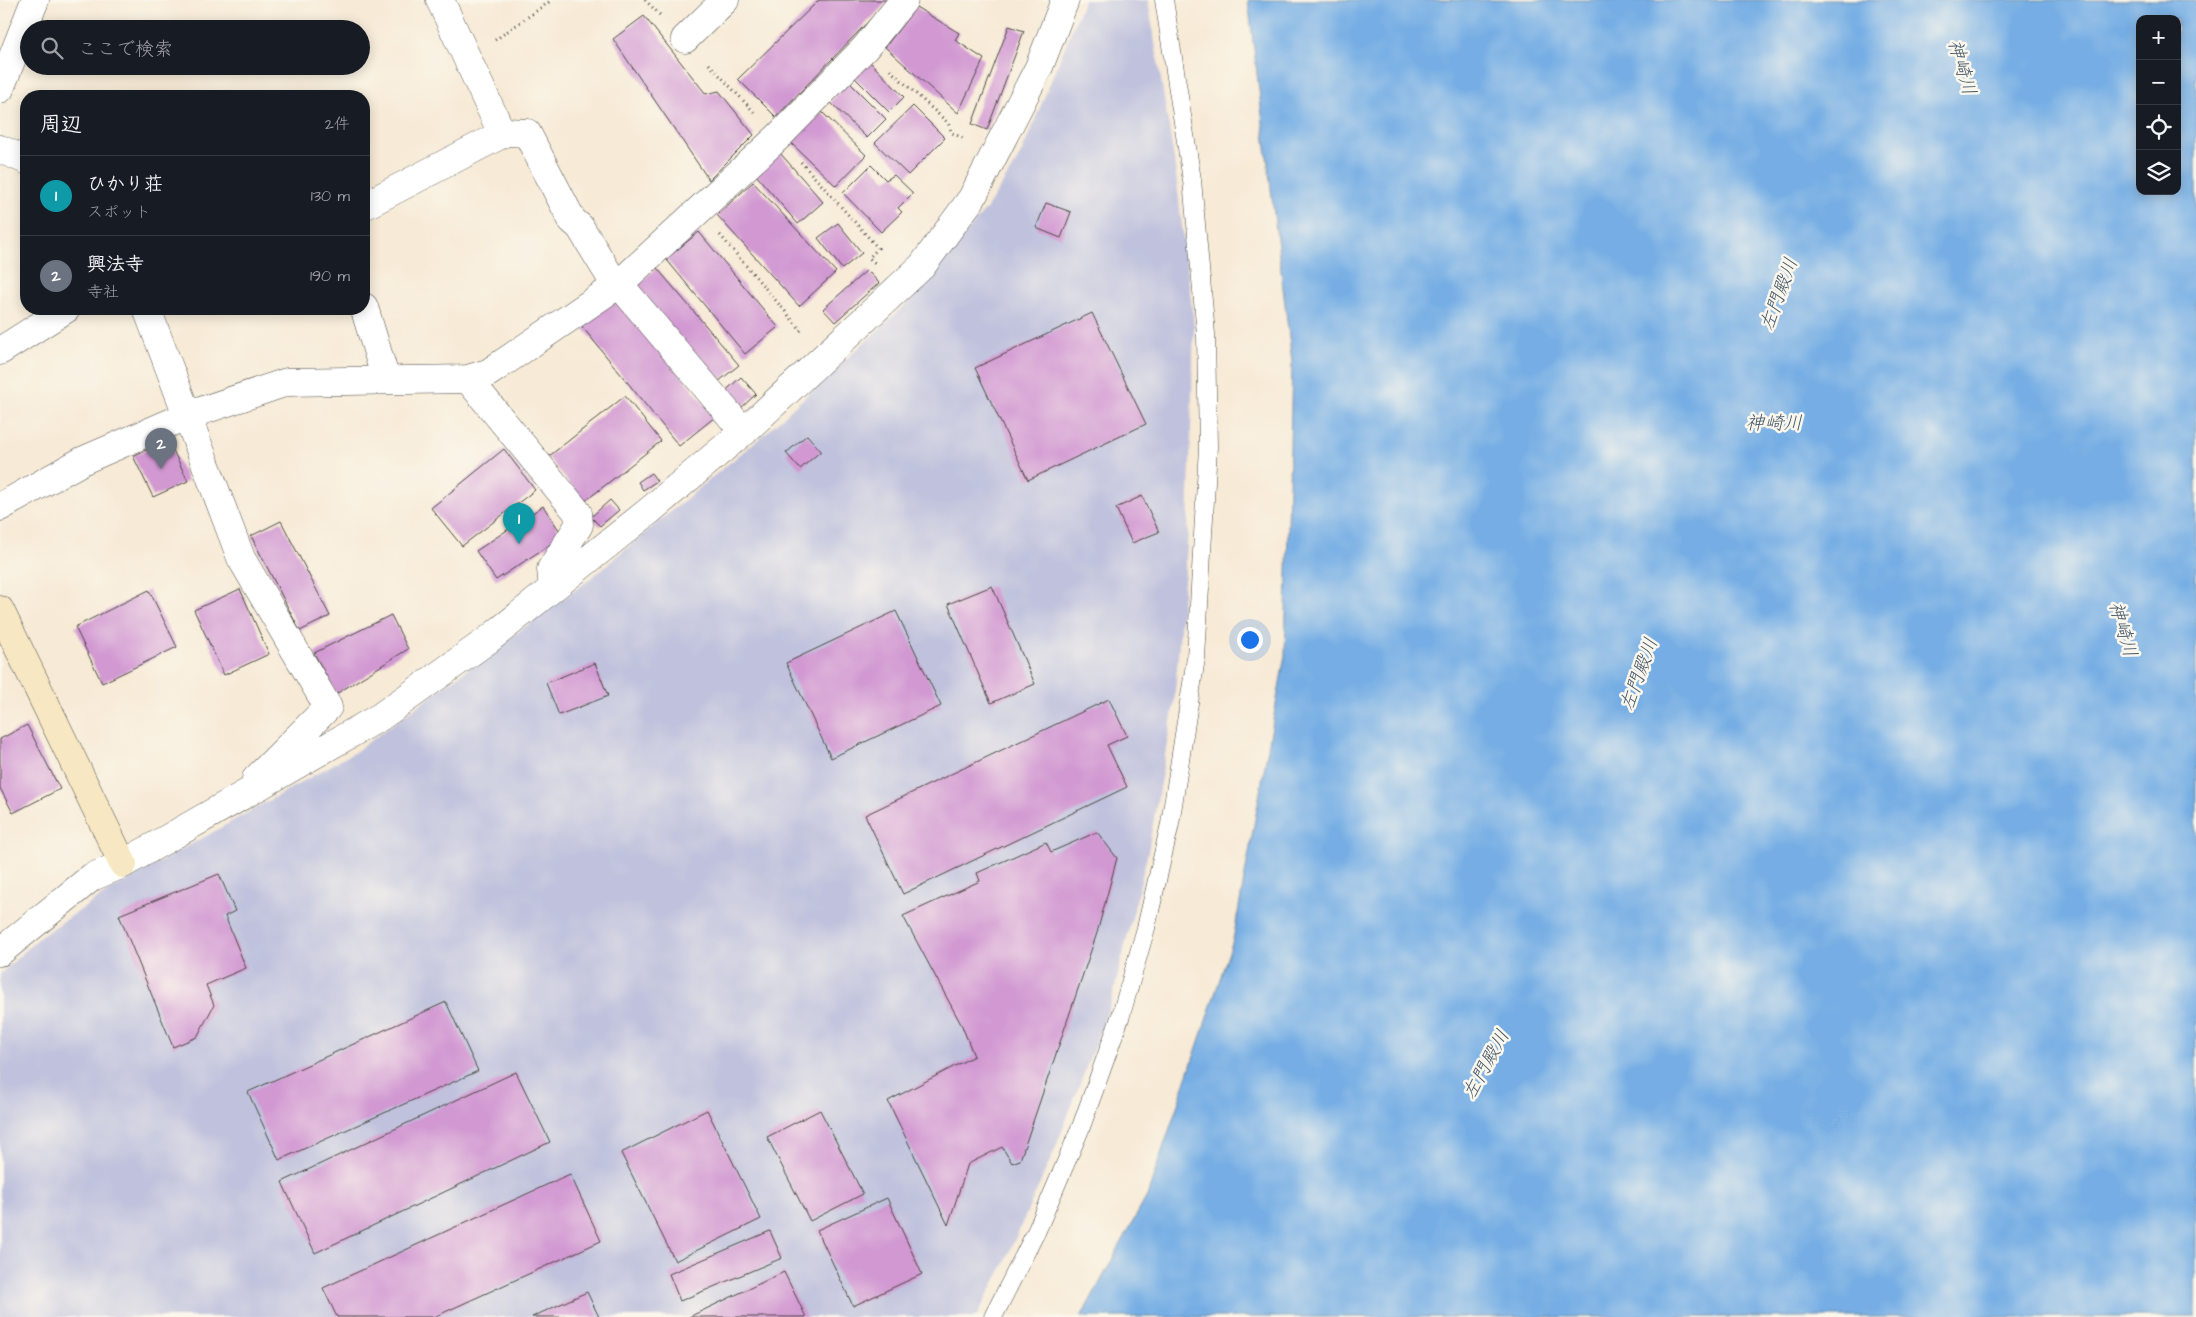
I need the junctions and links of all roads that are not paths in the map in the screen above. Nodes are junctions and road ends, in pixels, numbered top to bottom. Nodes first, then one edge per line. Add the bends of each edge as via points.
1 (35, 0) edge
2 (440, 0) edge
3 (725, 0) edge
4 (904, 0) edge
5 (1065, 0) edge
6 (1164, 0) edge
7 (27, 20) edge
8 (20, 38) edge
9 (685, 39) dead end
10 (0, 89) edge
11 (506, 132) junction
12 (0, 149) edge
13 (20, 157) edge
14 (370, 203) edge
15 (617, 285) junction
16 (57, 315) edge
17 (149, 315) edge
18 (366, 315) edge
19 (0, 351) edge
20 (468, 379) junction
21 (386, 380) junction
22 (186, 416) junction
23 (744, 432) junction
24 (0, 507) edge
25 (553, 588) junction
26 (0, 610) edge
27 (326, 704) junction
28 (380, 717) junction
29 (246, 795) junction
30 (123, 864) junction
31 (0, 952) edge
32 (993, 1317) edge

1 - 7 street
2 - 11 street via 499,127
3 - 9 street
4 - 15 street via 866,48 778,138
5 - 23 street via 1039,67 972,198 922,266
6 - 32 lane via 1192,180 1206,334 1208,447 1196,658 1170,824 1121,1016 1037,1230
8 - 10 street
11 - 14 street
11 - 15 street via 527,133 572,220 580,227
12 - 13 street
15 - 20 street via 488,373
15 - 23 street
16 - 19 street
17 - 22 street
18 - 21 street
20 - 21 street
20 - 25 street via 578,514 579,525 551,569
21 - 22 street via 287,382
22 - 24 street via 84,460
22 - 27 street via 241,558
23 - 25 street
25 - 28 street via 488,640
26 - 30 street
27 - 28 street
27 - 29 street via 328,706 253,782
28 - 29 street
29 - 30 street
30 - 31 street via 92,877

